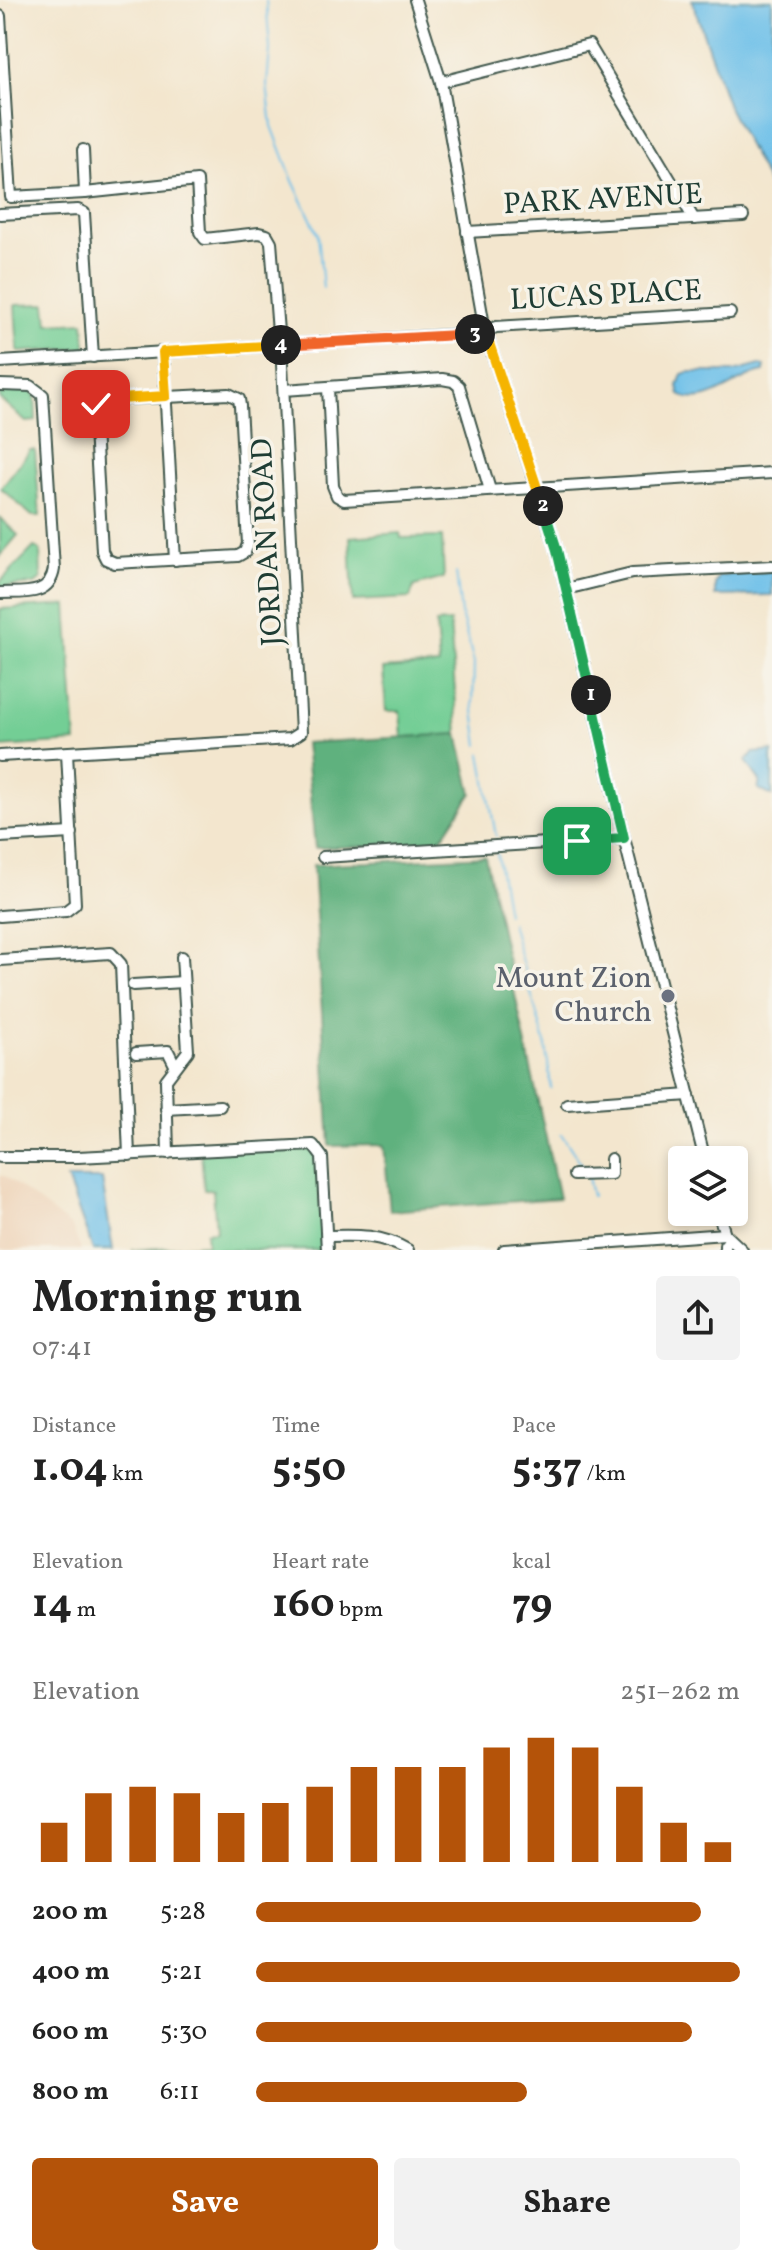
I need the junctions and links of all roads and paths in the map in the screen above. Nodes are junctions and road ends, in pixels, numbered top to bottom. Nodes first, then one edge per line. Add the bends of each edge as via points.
1 (415, 0) edge
2 (0, 16) edge
3 (441, 82) junction
4 (83, 150) dead end
5 (85, 193) junction
6 (0, 214) edge
7 (743, 216) dead end
8 (694, 219) junction
9 (467, 232) junction
10 (730, 313) dead end
11 (485, 331) junction
12 (280, 345) junction
13 (163, 352) junction
14 (93, 357) junction
15 (0, 362) edge
16 (0, 385) edge
17 (328, 388) junction
18 (284, 390) junction
19 (166, 396) junction
20 (772, 473) edge
21 (537, 486) junction
22 (490, 490) junction
23 (175, 560) junction
24 (772, 566) edge
25 (566, 589) junction
26 (0, 593) edge
27 (67, 753) junction
28 (0, 756) edge
29 (72, 833) junction
30 (0, 837) edge
31 (624, 838) junction
32 (323, 857) dead end
33 (0, 916) edge
34 (182, 957) dead end
35 (0, 960) edge
36 (183, 982) junction
37 (133, 985) dead end
38 (136, 1053) dead end
39 (175, 1065) junction
40 (689, 1095) junction
41 (567, 1104) dead end
42 (220, 1106) dead end
43 (166, 1109) junction
44 (702, 1146) edge
45 (168, 1153) junction
46 (129, 1155) junction
47 (0, 1157) edge
48 (611, 1159) dead end
49 (574, 1175) dead end
50 (327, 1236) junction
51 (727, 1241) edge
52 (327, 1250) edge
53 (408, 1250) edge
54 (504, 1250) edge
55 (742, 1250) edge

1 - 3 street
2 - 5 street via 11,197
3 - 8 street via 589,45
3 - 9 street
4 - 5 street
5 - 12 street, JORDAN ROAD via 197,181 205,239 267,235
6 - 14 street via 84,213
7 - 8 street, PARK AVENUE
8 - 9 street, PARK AVENUE
9 - 11 street
10 - 11 street, LUCAS PLACE
11 - 12 street, LUCAS PLACE
11 - 21 street
12 - 13 street, LUCAS PLACE
12 - 18 street, JORDAN ROAD
13 - 14 street, LUCAS PLACE
13 - 19 street
14 - 15 street, LUCAS PLACE
16 - 26 street via 31,386 43,395 54,569 41,590
17 - 18 street
17 - 22 street via 453,381 459,386
17 - 22 street via 337,496 352,500
18 - 27 street, JORDAN ROAD via 299,735
19 - 23 street
19 - 23 street via 104,400 94,412 106,559
19 - 23 street via 235,396 240,406 248,544 238,556
20 - 21 street
21 - 22 street
21 - 25 street
24 - 25 street via 632,573
25 - 31 street
27 - 28 street
27 - 29 street
29 - 30 street
29 - 33 street via 76,899 71,908
31 - 32 street
31 - 40 street
34 - 36 street
35 - 46 street via 111,953 121,964
36 - 37 street
36 - 39 street via 188,1051
38 - 39 street via 168,1051
39 - 43 street via 166,1080
40 - 41 street
40 - 44 street
42 - 43 street
43 - 45 street
45 - 46 street
45 - 50 street via 317,1148
46 - 47 street
48 - 49 street via 611,1174
50 - 52 street
50 - 53 street via 372,1235
51 - 54 street
51 - 55 street

